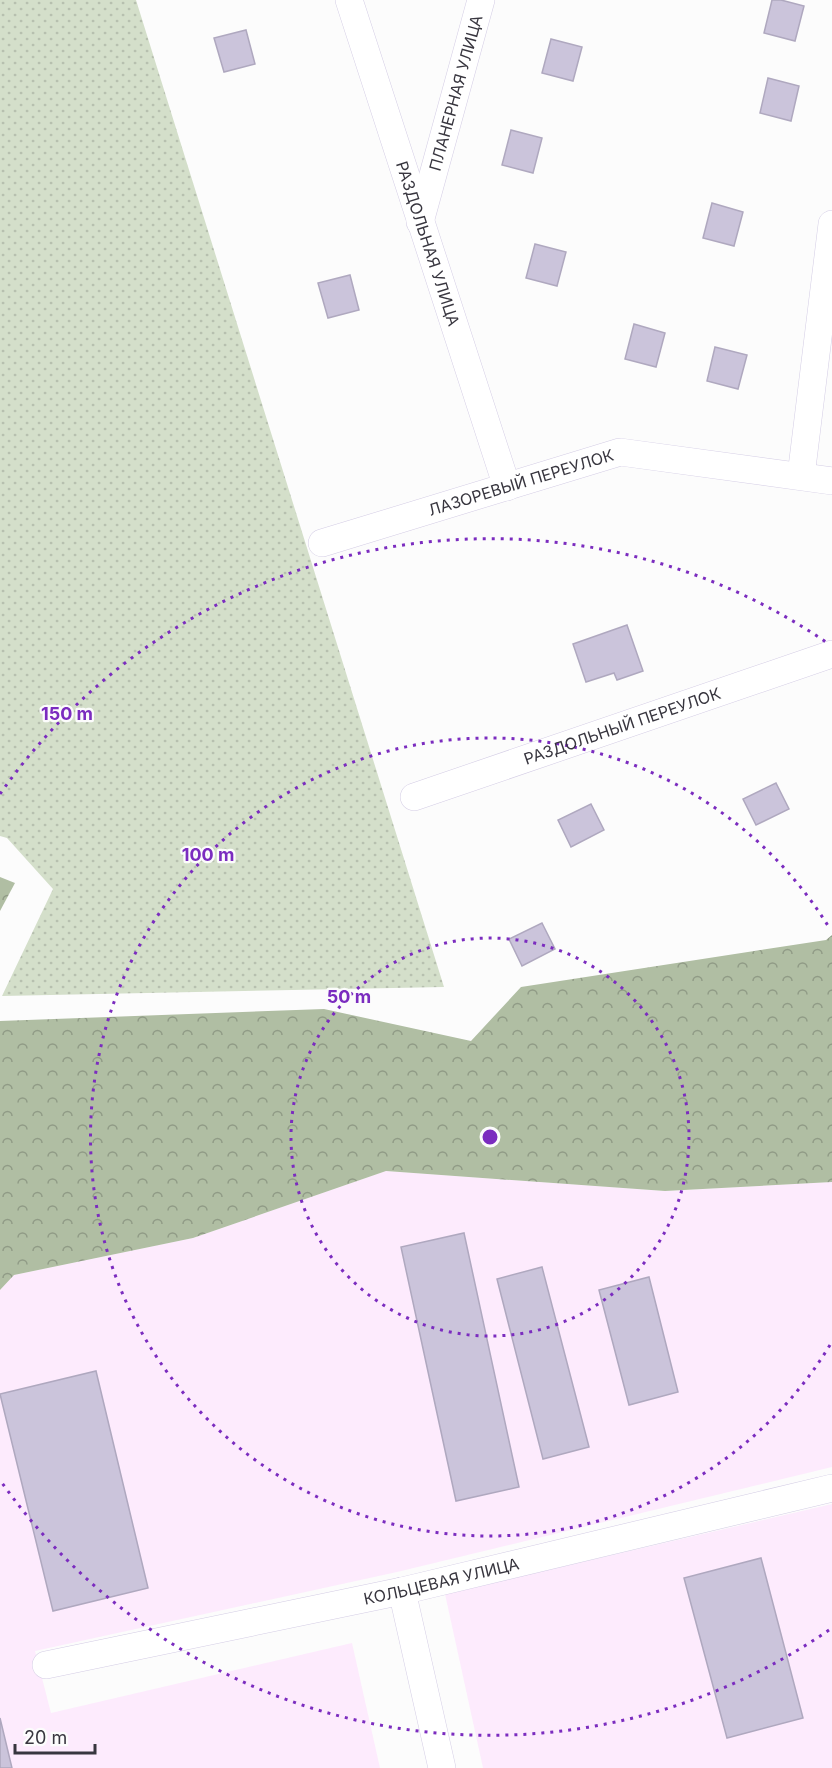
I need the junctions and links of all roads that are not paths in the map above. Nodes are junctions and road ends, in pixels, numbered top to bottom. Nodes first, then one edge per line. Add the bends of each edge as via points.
1 (348, 0) edge
2 (481, 0) edge
3 (420, 222) junction
4 (832, 224) edge
5 (801, 476) junction
6 (832, 481) edge
7 (507, 487) junction
8 (322, 543) dead end
9 (832, 654) edge
10 (414, 797) dead end
11 (832, 1488) edge
12 (402, 1591) junction
13 (46, 1665) dead end
14 (442, 1768) edge

1 - 3 street, РАЗДОЛЬНАЯ УЛИЦА
2 - 3 street, ПЛАНЕРНАЯ УЛИЦА
3 - 7 street, РАЗДОЛЬНАЯ УЛИЦА
4 - 5 street
5 - 6 street, ЛАЗОРЕВЫЙ ПЕРЕУЛОК
5 - 7 street, ЛАЗОРЕВЫЙ ПЕРЕУЛОК via 620,452
7 - 8 street, ЛАЗОРЕВЫЙ ПЕРЕУЛОК
9 - 10 street, РАЗДОЛЬНЫЙ ПЕРЕУЛОК
11 - 12 street, КОЛЬЦЕВАЯ УЛИЦА
12 - 13 street, КОЛЬЦЕВАЯ УЛИЦА
12 - 14 street

